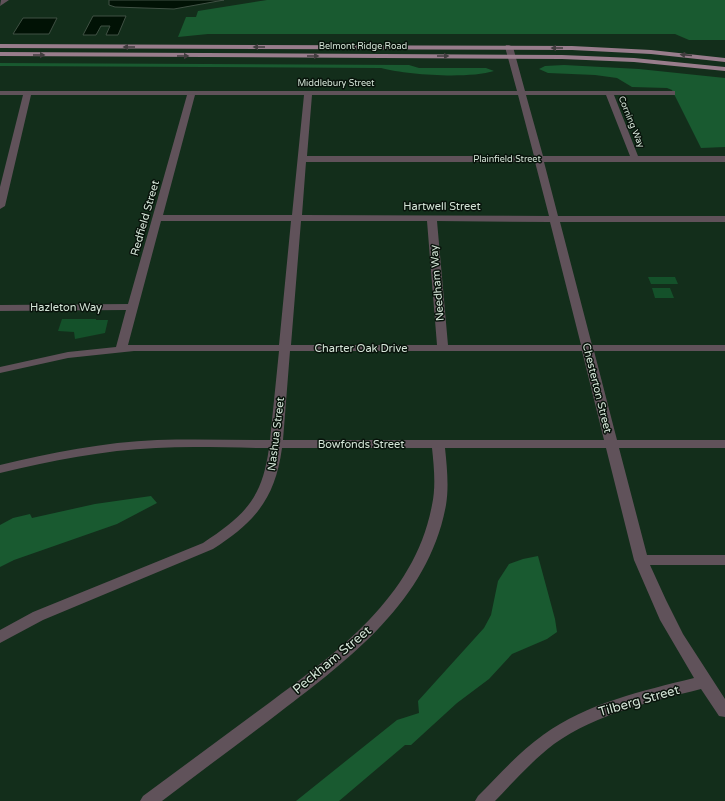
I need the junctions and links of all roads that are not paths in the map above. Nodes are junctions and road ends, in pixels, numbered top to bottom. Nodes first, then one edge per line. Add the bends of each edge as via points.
1 (6, 0) edge
2 (0, 4) edge
3 (0, 46) edge
4 (169, 47) junction
5 (510, 52) junction
6 (0, 54) edge
7 (137, 56) junction
8 (725, 60) edge
9 (725, 69) edge
10 (0, 93) edge
11 (28, 93) junction
12 (192, 93) junction
13 (308, 93) junction
14 (522, 93) junction
15 (609, 93) junction
16 (672, 93) dead end
17 (539, 158) junction
18 (302, 159) junction
19 (635, 159) junction
20 (725, 159) edge
21 (0, 206) edge
22 (158, 218) junction
23 (297, 218) junction
24 (432, 218) junction
25 (555, 218) junction
26 (725, 219) edge
27 (133, 307) junction
28 (0, 308) edge
29 (286, 348) junction
30 (443, 348) junction
31 (586, 348) junction
32 (725, 348) edge
33 (121, 349) junction
34 (0, 370) edge
35 (276, 444) junction
36 (438, 444) junction
37 (611, 444) junction
38 (725, 444) edge
39 (0, 470) edge
40 (641, 560) junction
41 (725, 560) edge
42 (0, 637) edge
43 (704, 682) junction
44 (725, 711) edge
45 (149, 801) edge
46 (484, 801) edge

1 - 2 street
4 -> 3 main road, Belmont Ridge Road
5 -> 4 main road, Belmont Ridge Road
4 - 7 main road via 158,54
7 -> 5 main road, Belmont Ridge Road
8 -> 5 main road, Belmont Ridge Road via 611,49
5 - 9 main road, Belmont Ridge Road
5 - 14 street, Chesterton Street
6 -> 7 main road, Belmont Ridge Road
10 - 11 street, Middlebury Street
11 - 12 street, Middlebury Street
11 - 21 street
12 - 13 street, Middlebury Street
12 - 22 street, Redfield Street
13 - 14 street, Middlebury Street
13 - 18 street, Nashua Street
14 - 15 street, Middlebury Street
14 - 17 street, Chesterton Street
15 - 16 street, Middlebury Street
15 - 19 street, Corning Way
17 - 18 street, Plainfield Street
17 - 19 street, Plainfield Street
17 - 25 street, Chesterton Street
18 - 23 street, Nashua Street
19 - 20 street, Plainfield Street
22 - 23 street, Hartwell Street
22 - 27 street, Redfield Street
23 - 24 street, Hartwell Street
23 - 29 street, Nashua Street
24 - 25 street, Hartwell Street
24 - 30 street, Needham Way
25 - 26 street, Hartwell Street
25 - 31 street, Chesterton Street
27 - 28 street, Hazleton Way
27 - 33 street, Redfield Street
29 - 30 street, Charter Oak Drive
29 - 33 street, Charter Oak Drive
29 - 35 street, Nashua Street
30 - 31 street, Charter Oak Drive
31 - 32 street, Charter Oak Drive
31 - 37 street, Chesterton Street
33 - 34 street, Charter Oak Drive via 68,355
35 - 36 street, Bowfonds Street
35 - 39 street, Bowfonds Street via 126,446 62,455
35 - 42 street, Nashua Street via 271,476 265,492 243,521 226,534 208,546 38,616
36 - 37 street, Bowfonds Street
36 - 45 street, Peckham Street via 441,482 434,526 415,572 382,618 330,666
37 - 38 street, Bowfonds Street
37 - 40 street, Chesterton Street
40 - 41 street
40 - 43 street, Chesterton Street via 675,636
43 - 44 street, Chesterton Street
43 - 46 street, Tilberg Street via 606,708 579,720 536,750

